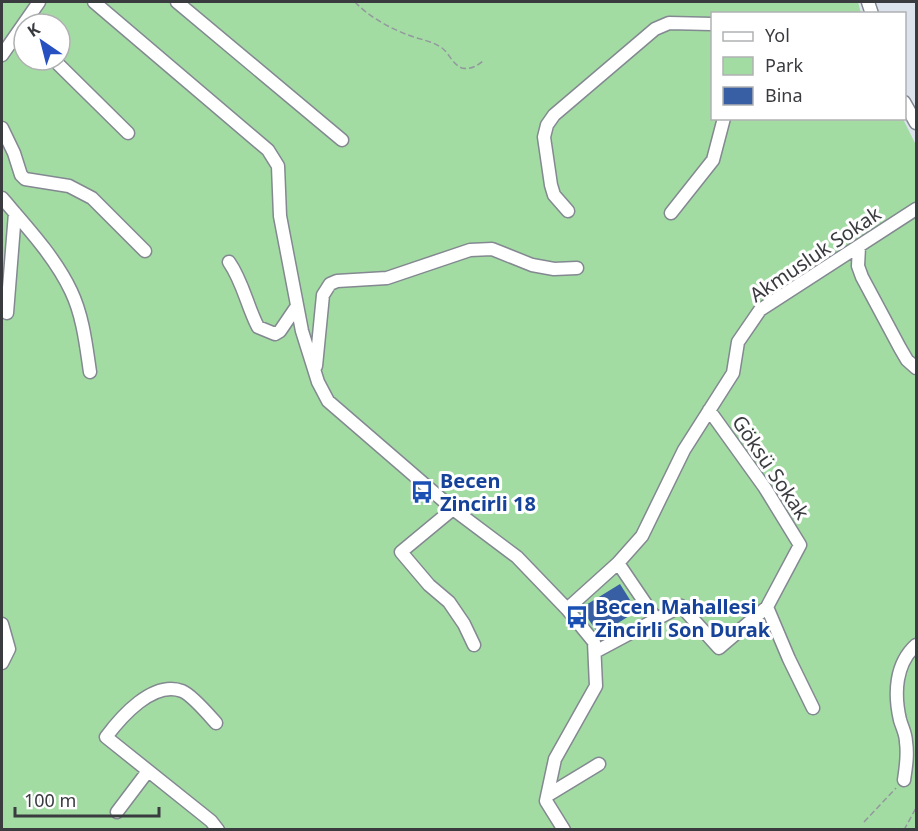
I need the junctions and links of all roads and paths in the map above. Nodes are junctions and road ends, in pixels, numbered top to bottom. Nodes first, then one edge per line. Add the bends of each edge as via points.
1 (94, 2) edge
2 (177, 2) edge
3 (355, 2) edge
4 (711, 24) edge
5 (12, 42) edge
6 (2, 55) edge
7 (483, 61) dead end
8 (66, 72) edge
9 (906, 106) edge
10 (723, 120) edge
11 (916, 123) edge
12 (2, 128) edge
13 (128, 133) dead end
14 (342, 140) dead end
15 (2, 198) edge
16 (916, 209) edge
17 (568, 211) dead end
18 (15, 213) junction
19 (671, 213) dead end
20 (859, 247) junction
21 (145, 251) dead end
22 (229, 262) dead end
23 (577, 268) dead end
24 (297, 306) junction
25 (8, 313) dead end
26 (916, 368) edge
27 (90, 372) dead end
28 (316, 374) junction
29 (709, 410) junction
30 (453, 509) junction
31 (618, 563) junction
32 (767, 606) junction
33 (567, 609) junction
34 (656, 619) junction
35 (2, 624) edge
36 (474, 645) dead end
37 (916, 645) edge
38 (595, 651) junction
39 (2, 663) edge
40 (813, 708) dead end
41 (216, 723) dead end
42 (912, 746) edge
43 (599, 764) dead end
44 (148, 771) junction
45 (904, 780) joint
46 (548, 795) junction
47 (916, 808) edge
48 (117, 812) dead end
49 (864, 822) dead end
50 (218, 830) edge
51 (564, 830) edge
52 (904, 830) edge

1 - 24 street via 268,150 278,166 280,216
2 - 14 street
3 - 7 path via 387,25 439,46 462,68 472,68
4 - 17 street via 669,23 655,29 554,115 544,137 551,185
5 - 6 street
8 - 13 street
9 - 11 street
10 - 19 street via 713,160
12 - 21 street via 21,175 69,186 92,198
15 - 18 street
16 - 20 street, Akmusluk Sokak
18 - 25 street
18 - 27 street via 72,292
20 - 26 street via 862,277 907,360
20 - 29 street, Akmusluk Sokak via 760,310 738,342 733,373
22 - 24 street via 258,327 275,334
23 - 28 street via 554,269 492,249 470,250 387,278 337,281 322,295
24 - 28 street
28 - 30 street via 328,401
29 - 31 street, Akmusluk Sokak via 684,450 642,536
29 - 32 street, Göksü Sokak via 800,545
30 - 33 street via 517,557
30 - 36 street via 401,552 448,602
31 - 33 street, Akmusluk Sokak
31 - 34 street
32 - 34 street via 719,648 681,606
32 - 40 street
33 - 38 street via 594,642
34 - 38 street
35 - 39 street via 9,649
37 - 42 street via 904,661 897,694 900,719
38 - 46 street via 596,686 555,759
41 - 44 street via 184,691 165,690 146,697 124,714 106,737
42 - 45 street
43 - 46 street
44 - 48 street
44 - 50 street
45 - 49 path
46 - 51 street via 546,801
47 - 52 path

